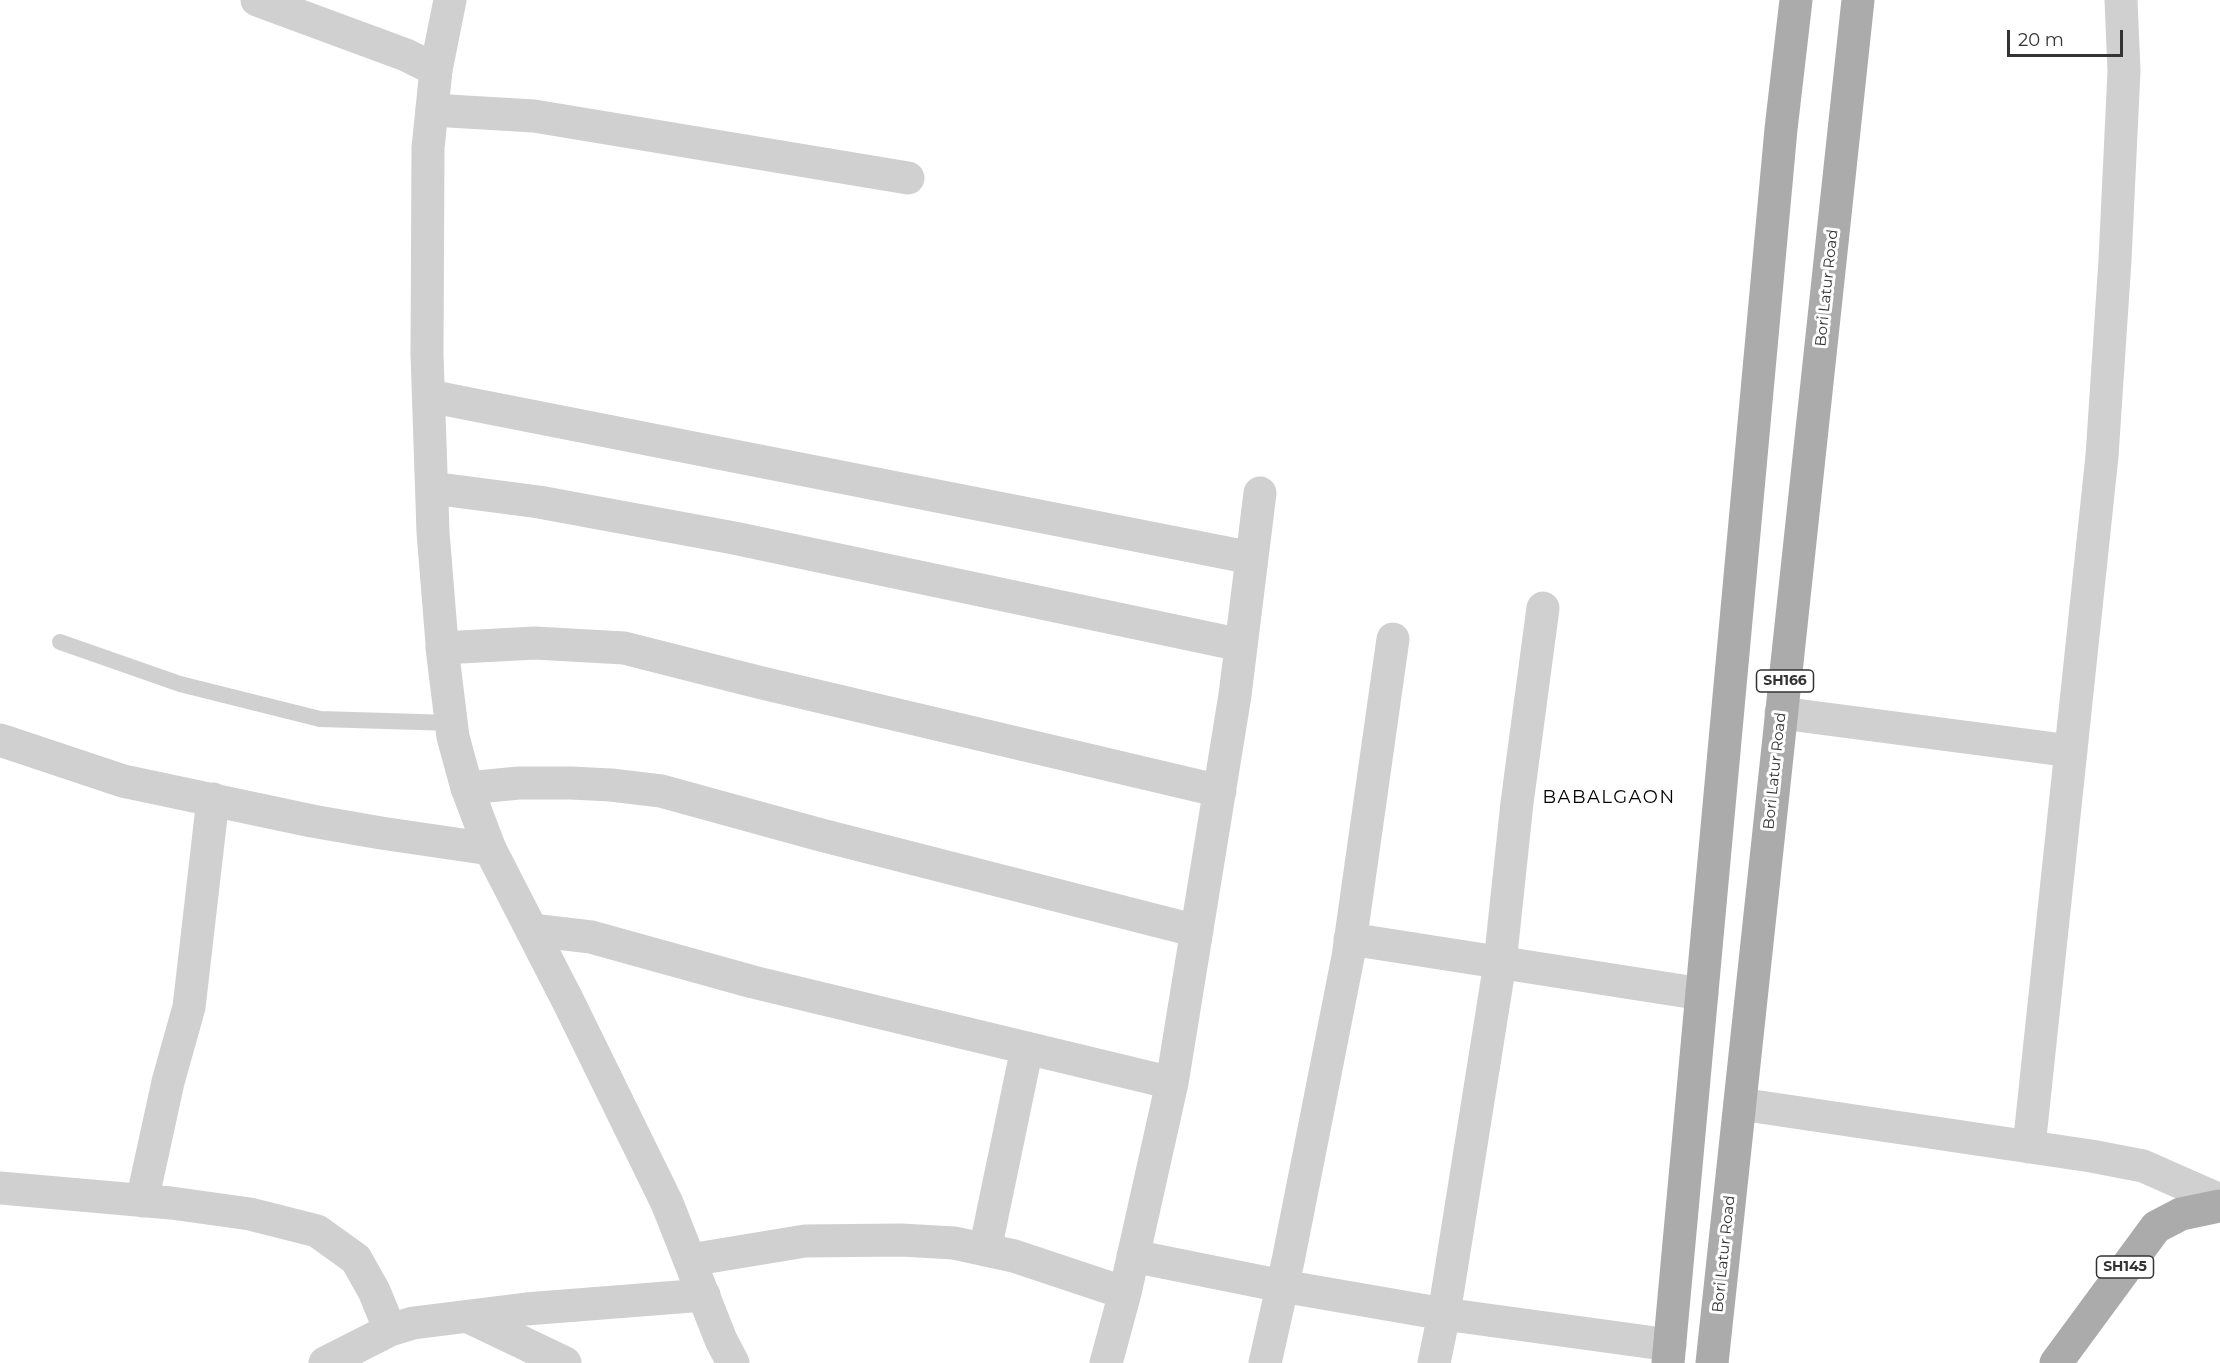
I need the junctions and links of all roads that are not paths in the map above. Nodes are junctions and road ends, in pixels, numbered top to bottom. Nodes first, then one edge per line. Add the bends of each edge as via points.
1 (257, 0) edge
2 (450, 0) edge
3 (1796, 0) edge
4 (1858, 0) edge
5 (2121, 0) edge
6 (436, 70) junction
7 (432, 110) junction
8 (908, 178) dead end
9 (429, 396) junction
10 (432, 488) junction
11 (1260, 494) dead end
12 (1252, 558) junction
13 (1543, 608) dead end
14 (1393, 639) dead end
15 (60, 642) dead end
16 (1241, 645) junction
17 (442, 648) junction
18 (1782, 713) junction
19 (452, 723) junction
20 (0, 740) edge
21 (2071, 751) junction
22 (467, 788) junction
23 (1220, 791) junction
24 (213, 799) junction
25 (490, 849) junction
26 (532, 930) junction
27 (1197, 931) junction
28 (1350, 939) junction
29 (1500, 963) junction
30 (1702, 994) junction
31 (1027, 1048) junction
32 (1172, 1083) junction
33 (1740, 1104) junction
34 (2030, 1147) junction
35 (0, 1188) edge
36 (2220, 1200) edge
37 (142, 1201) junction
38 (2220, 1206) edge
39 (985, 1250) junction
40 (1133, 1256) junction
41 (690, 1260) junction
42 (1282, 1286) junction
43 (1125, 1293) junction
44 (704, 1295) junction
45 (1444, 1314) junction
46 (469, 1317) junction
47 (390, 1330) junction
48 (1669, 1354) edge
49 (325, 1363) edge
50 (565, 1363) edge
51 (733, 1363) edge
52 (1106, 1363) edge
53 (1265, 1363) edge
54 (1434, 1363) edge
55 (1712, 1363) edge
56 (2056, 1363) edge

1 - 6 street via 406,55
2 - 6 street
3 - 30 main road
4 - 18 main road, Bori Latur Road / SH166
5 - 21 street via 2124,71 2103,444
6 - 7 street
7 - 8 street via 534,116
7 - 9 street via 428,148
9 - 10 street
9 - 12 street
10 - 16 street via 538,502 734,538
10 - 17 street
11 - 12 street
12 - 16 street
13 - 29 street
14 - 28 street
15 - 19 lane via 180,684 320,719
16 - 23 street
17 - 19 street
17 - 23 street via 535,643 624,648
18 - 21 street
18 - 33 main road, Bori Latur Road / SH166
19 - 22 street
20 - 24 street via 123,781
21 - 34 street
22 - 25 street
22 - 27 street via 571,783 661,791
23 - 27 street
24 - 25 street via 381,833
24 - 37 street via 189,1007
25 - 26 street
26 - 31 street via 591,937 753,982
26 - 41 street via 667,1203
27 - 32 street
28 - 29 street
28 - 42 street
29 - 30 street
29 - 45 street
30 - 48 main road
31 - 32 street
31 - 39 street
32 - 40 street
33 - 34 street
33 - 55 main road, Bori Latur Road / SH166
34 - 36 street via 2143,1166
35 - 37 street
37 - 47 street via 250,1214 317,1231 356,1259
38 - 56 main road, SH145 / SH145 via 2181,1214 2156,1227
39 - 41 street via 954,1243 901,1240 805,1241
39 - 43 street
40 - 42 street
40 - 43 street
41 - 44 street
42 - 45 street
42 - 53 street
43 - 52 street
44 - 46 street
44 - 51 street
45 - 48 street
45 - 54 street
46 - 47 street via 413,1323
46 - 50 street
47 - 49 street

